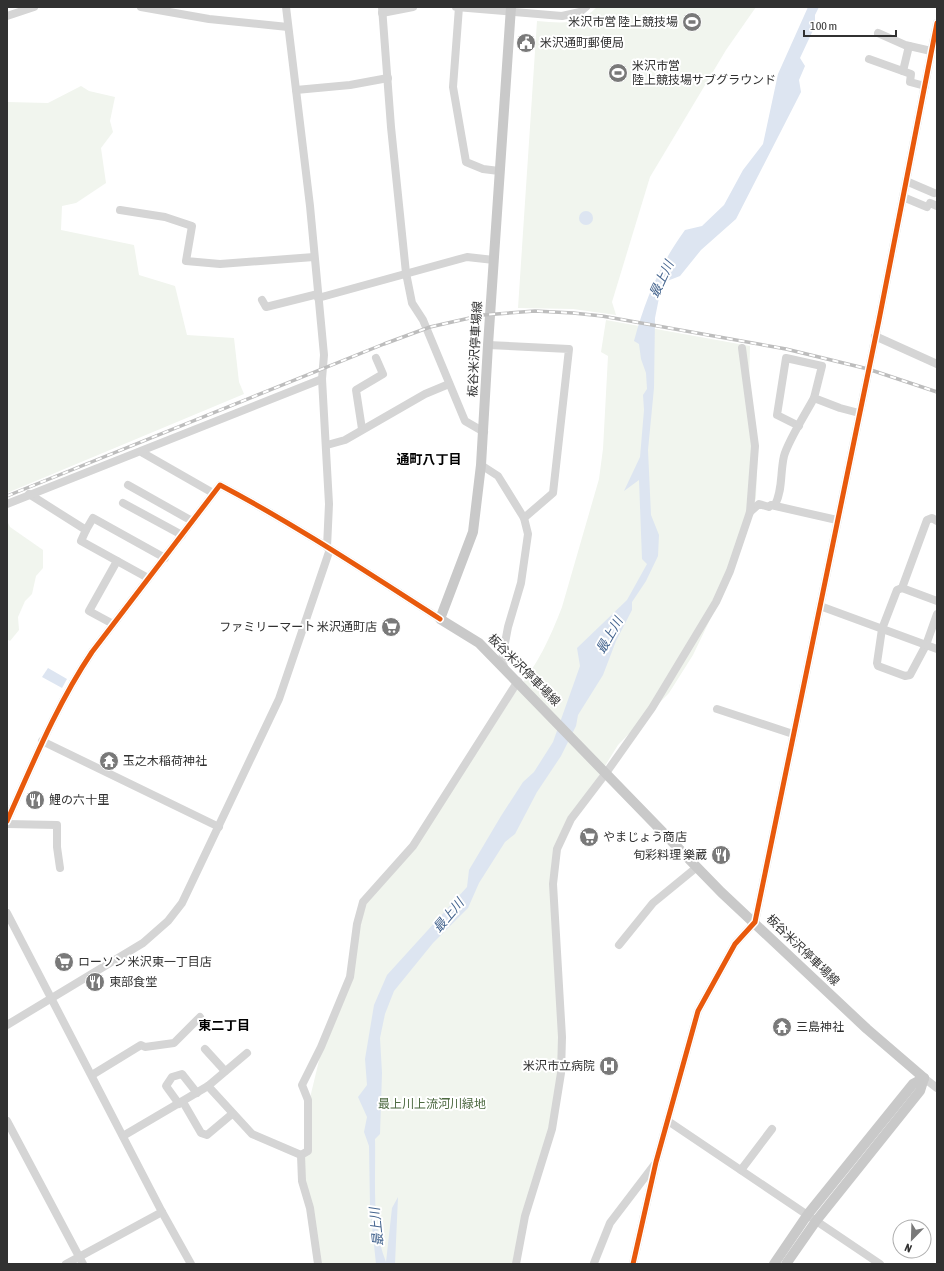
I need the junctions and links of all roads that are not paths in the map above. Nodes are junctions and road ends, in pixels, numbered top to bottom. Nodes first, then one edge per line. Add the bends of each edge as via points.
1 (34, 7) edge
2 (143, 7) edge
3 (286, 7) edge
4 (413, 7) edge
5 (456, 7) edge
6 (459, 7) edge
7 (564, 7) edge
8 (586, 7) edge
9 (511, 9) edge
10 (382, 10) edge
11 (7, 16) edge
12 (562, 16) junction
13 (937, 23) edge
14 (288, 27) junction
15 (878, 32) dead end
16 (909, 46) junction
17 (931, 51) junction
18 (869, 59) dead end
19 (903, 71) junction
20 (388, 78) junction
21 (925, 86) junction
22 (296, 90) junction
23 (499, 171) junction
24 (906, 181) junction
25 (934, 193) dead end
26 (903, 197) junction
27 (931, 205) edge
28 (120, 210) dead end
29 (314, 257) junction
30 (494, 260) junction
31 (406, 273) junction
32 (318, 296) junction
33 (262, 300) dead end
34 (875, 336) junction
35 (488, 345) junction
36 (742, 348) dead end
37 (376, 358) dead end
38 (937, 364) edge
39 (322, 379) junction
40 (449, 384) junction
41 (814, 398) junction
42 (859, 413) junction
43 (799, 426) junction
44 (362, 429) junction
45 (484, 432) junction
46 (327, 445) junction
47 (143, 453) dead end
48 (481, 465) junction
49 (128, 485) dead end
50 (213, 493) junction
51 (29, 494) junction
52 (123, 503) dead end
53 (7, 504) edge
54 (775, 505) junction
55 (750, 512) junction
56 (524, 518) junction
57 (837, 520) junction
58 (192, 521) junction
59 (937, 521) edge
60 (86, 530) junction
61 (182, 535) junction
62 (328, 548) junction
63 (165, 558) junction
64 (117, 561) junction
65 (148, 578) junction
66 (902, 588) junction
67 (937, 601) edge
68 (820, 606) junction
69 (937, 614) edge
70 (440, 619) junction
71 (113, 624) junction
72 (882, 628) junction
73 (926, 645) junction
74 (937, 649) edge
75 (504, 667) junction
76 (520, 684) junction
77 (717, 709) dead end
78 (793, 734) junction
79 (42, 741) junction
80 (603, 770) junction
81 (7, 821) edge
82 (7, 824) edge
83 (219, 827) junction
84 (697, 867) junction
85 (60, 868) dead end
86 (7, 913) edge
87 (755, 922) junction
88 (619, 945) dead end
89 (51, 998) junction
90 (200, 1017) dead end
91 (7, 1025) edge
92 (205, 1048) dead end
93 (247, 1053) dead end
94 (225, 1071) junction
95 (92, 1075) junction
96 (924, 1078) junction
97 (208, 1086) junction
98 (937, 1088) edge
99 (197, 1093) junction
100 (181, 1103) junction
101 (232, 1114) junction
102 (7, 1121) edge
103 (668, 1122) junction
104 (772, 1129) dead end
105 (123, 1136) junction
106 (301, 1155) junction
107 (656, 1162) junction
108 (741, 1170) junction
109 (162, 1212) junction
110 (808, 1214) junction
111 (816, 1221) junction
112 (81, 1260) edge
113 (66, 1264) edge
114 (191, 1264) edge
115 (318, 1264) edge
116 (516, 1264) edge
117 (595, 1264) edge
118 (634, 1264) edge
119 (774, 1264) edge
120 (786, 1264) edge
121 (880, 1264) edge

1 - 11 street
2 - 14 street via 209,19
3 - 14 street
4 - 10 street
5 - 6 street
6 - 9 street
6 - 23 street via 453,87 466,162 483,169
7 - 12 street
8 - 12 street via 580,12
9 - 12 street
9 - 23 main road, 板谷米沢停車場線
10 - 20 street
13 - 17 street
14 - 22 street
15 - 16 street
16 - 17 street
16 - 19 street
17 - 21 street
18 - 19 street
19 - 21 street via 911,74 910,82
20 - 22 street via 350,85
20 - 31 street
21 - 24 street
22 - 29 street
23 - 30 main road, 板谷米沢停車場線
24 - 25 street
24 - 26 street
26 - 27 street
26 - 34 street
28 - 29 street via 165,217 192,226 186,261 220,264
29 - 32 street
30 - 31 street via 468,257
30 - 35 main road, 板谷米沢停車場線
31 - 32 street
31 - 40 street via 412,303 423,320
32 - 33 street via 266,307
32 - 39 street via 324,355
34 - 38 street
34 - 42 street
35 - 45 main road, 板谷米沢停車場線
35 - 56 street via 569,349 553,493
36 - 55 street via 755,446
37 - 44 street via 383,374 356,390
39 - 46 street
39 - 51 street
40 - 44 street via 425,394
40 - 45 street via 465,420
41 - 42 street
41 - 43 street
41 - 43 street via 822,366 786,358 777,415
42 - 57 street
43 - 54 street via 784,456 779,498
44 - 46 street via 344,440
45 - 48 main road, 板谷米沢停車場線
46 - 62 street
47 - 50 street
48 - 56 street via 498,476
48 - 70 main road, 板谷米沢停車場線 via 473,532
49 - 58 street
50 - 58 street
50 - 62 street via 220,485
51 - 53 street
51 - 60 street
52 - 61 street
54 - 55 street via 769,507 759,504
54 - 57 street
55 - 80 street via 730,571 716,602 652,708
56 - 75 street via 528,534 521,583 502,659
57 - 68 street
58 - 61 street
59 - 66 street via 932,518 927,520
60 - 63 street via 93,518
60 - 64 street via 81,541
61 - 63 street
62 - 70 street
62 - 83 street via 288,677
63 - 65 street
64 - 65 street
64 - 71 street via 90,611
65 - 71 street
66 - 67 street
66 - 72 street via 897,590
68 - 72 street
68 - 78 street
69 - 73 street
70 - 75 main road, 板谷米沢停車場線 via 479,643
71 - 79 street via 74,678
72 - 73 street
72 - 73 street via 878,666 905,676 910,675
73 - 74 street
75 - 76 main road, 板谷米沢停車場線
76 - 80 main road, 板谷米沢停車場線
76 - 106 street via 413,846 363,902 357,924 350,977 302,1085 308,1100 308,1151
77 - 78 street
78 - 87 street
79 - 81 street
79 - 83 street
80 - 84 main road, 板谷米沢停車場線
80 - 116 street via 571,819 557,849 554,864 554,920 562,1042 561,1073 552,1129 525,1216
82 - 85 street via 57,826
83 - 89 street via 182,903 164,926 144,943
84 - 87 main road, 板谷米沢停車場線
84 - 88 street via 653,902
86 - 89 street
87 - 96 main road, 板谷米沢停車場線 via 867,1029
87 - 103 street via 735,944 698,1011
89 - 91 street
89 - 95 street
90 - 95 street via 174,1043 145,1047 141,1045
92 - 94 street
93 - 94 street
94 - 97 street
95 - 105 street
96 - 98 street
96 - 110 main road via 913,1084
96 - 111 main road via 920,1091
97 - 99 street
97 - 101 street
99 - 100 street
99 - 100 street via 182,1074 172,1077 166,1086
100 - 101 street via 201,1133 207,1135
100 - 105 street
101 - 106 street via 252,1134
102 - 112 street
103 - 107 street
103 - 108 street
104 - 108 street
105 - 109 street
106 - 115 street via 302,1181 310,1208
107 - 117 street via 610,1223
107 - 118 street
108 - 110 street
109 - 112 street
109 - 114 street
110 - 111 street
110 - 119 main road
111 - 120 main road
111 - 121 street
112 - 113 street

